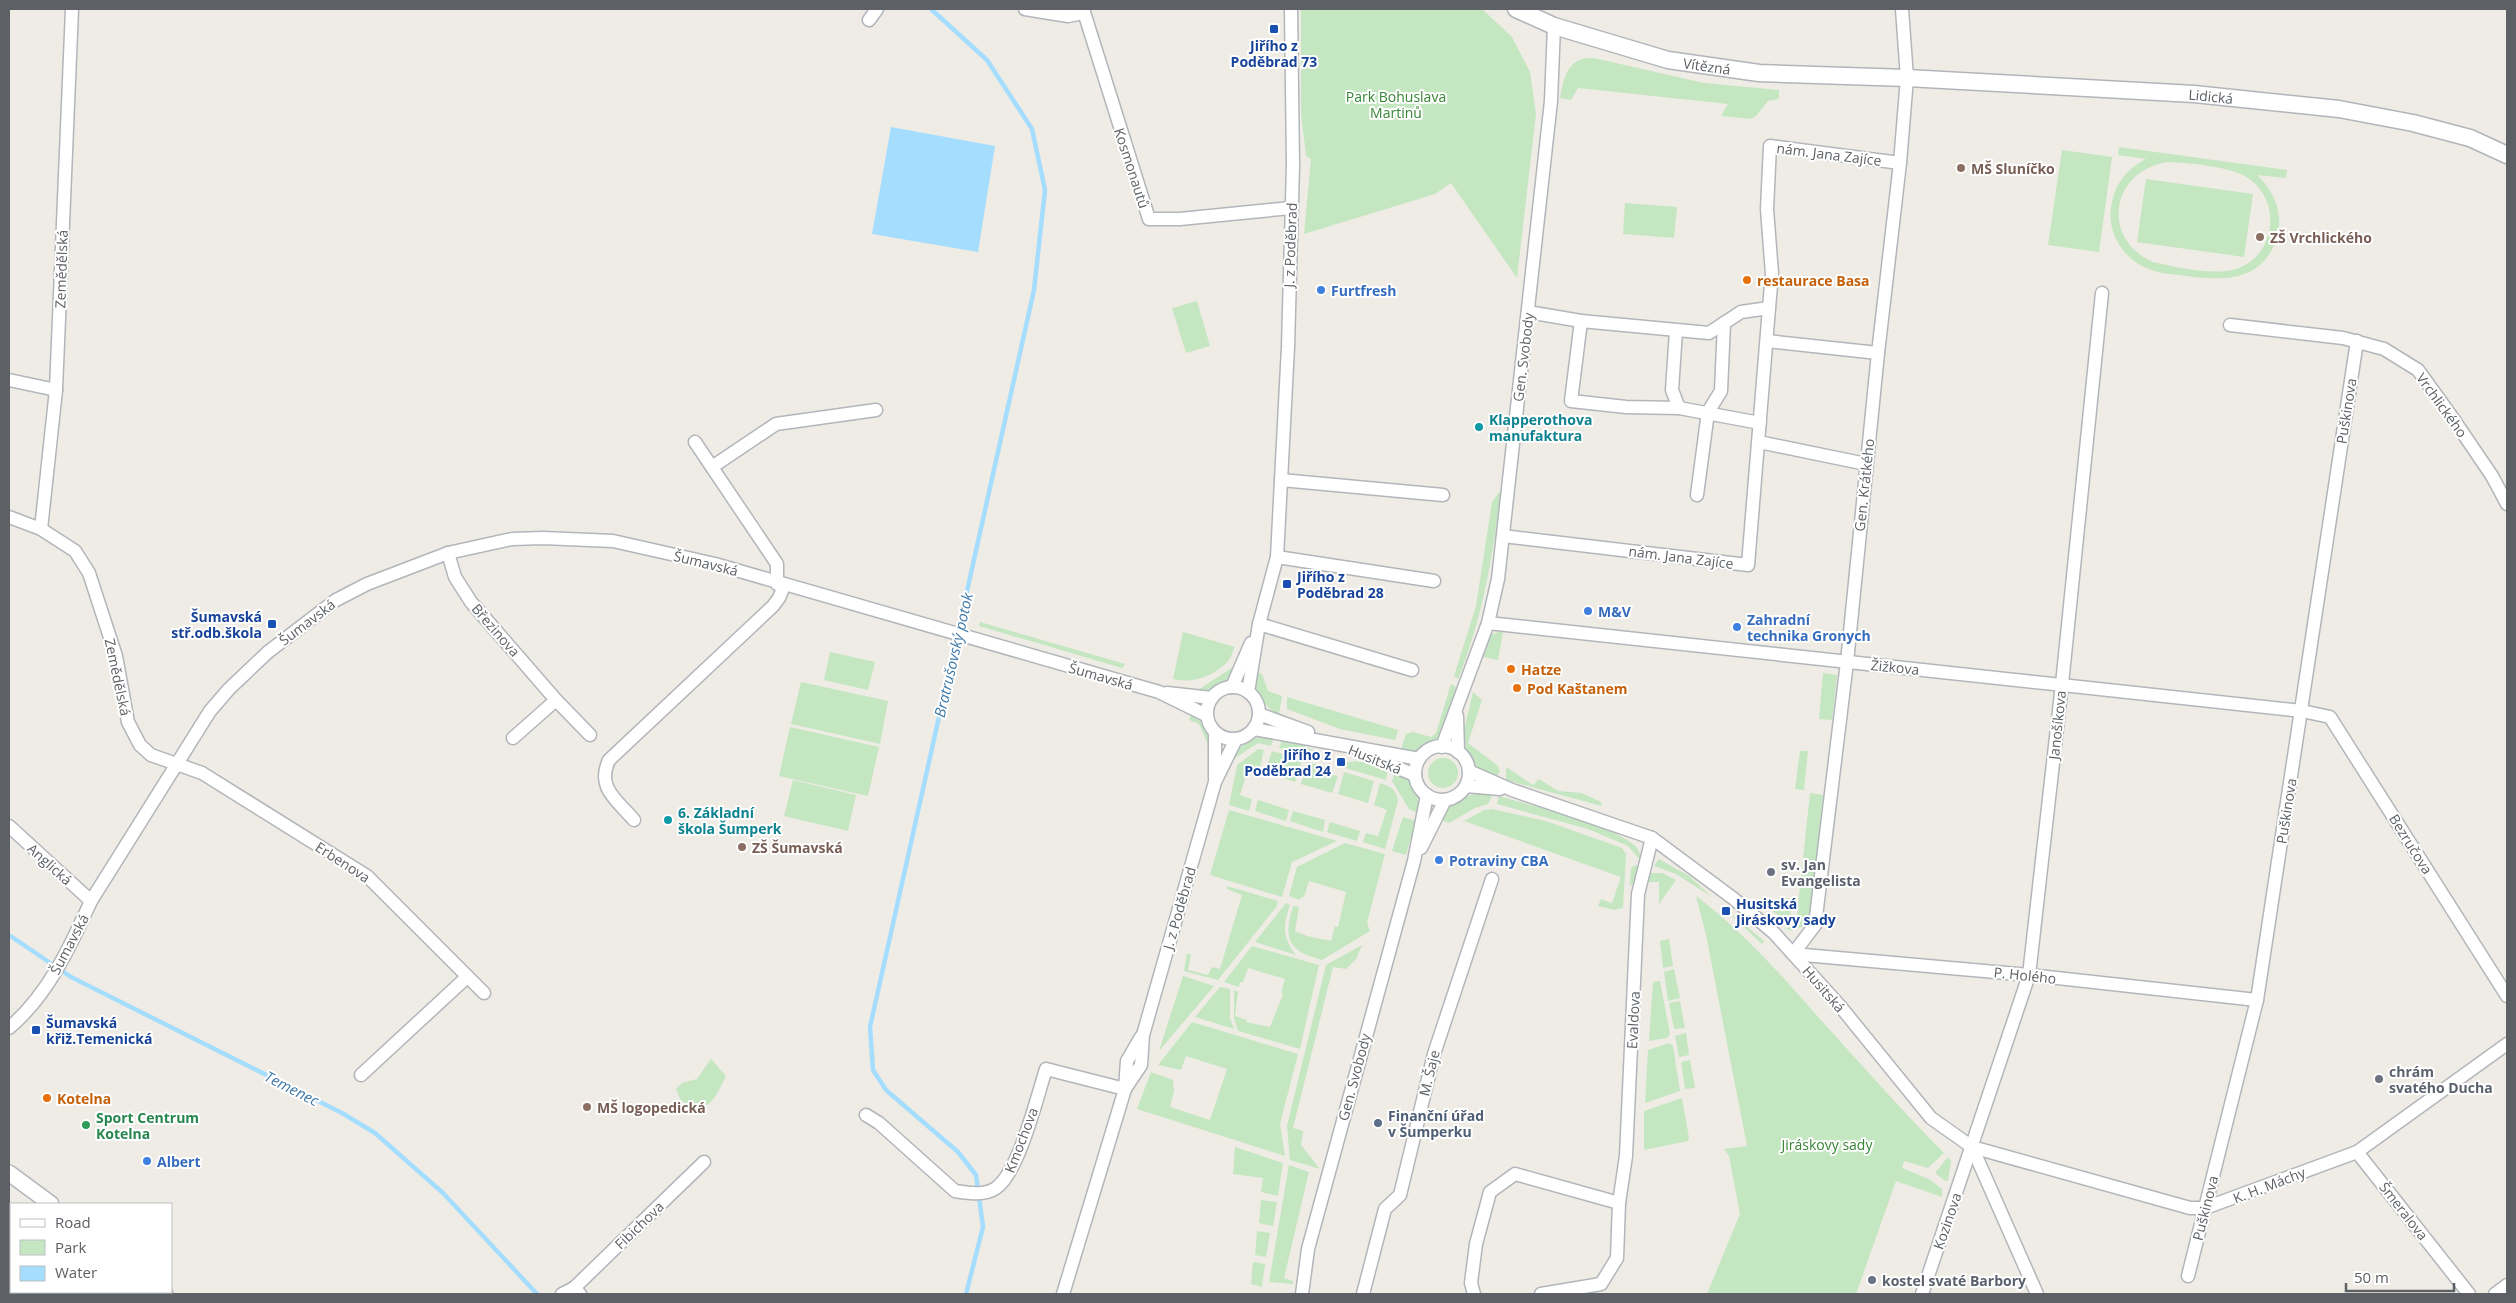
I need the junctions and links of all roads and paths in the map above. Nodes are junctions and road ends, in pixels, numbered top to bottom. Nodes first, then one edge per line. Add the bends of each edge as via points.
1 (72, 9) edge
2 (877, 9) edge
3 (1025, 9) edge
4 (1291, 9) edge
5 (1516, 9) edge
6 (1902, 9) edge
7 (1083, 11) edge
8 (869, 20) dead end
9 (1554, 26) junction
10 (1907, 78) junction
11 (2507, 155) edge
12 (1900, 163) junction
13 (1291, 208) junction
14 (2102, 293) dead end
15 (1769, 308) junction
16 (1528, 312) junction
17 (1581, 321) junction
18 (1724, 323) junction
19 (2230, 325) dead end
20 (1676, 331) junction
21 (1767, 341) junction
22 (2357, 341) junction
23 (1878, 352) junction
24 (9, 380) edge
25 (56, 390) junction
26 (1679, 408) junction
27 (876, 410) dead end
28 (1708, 412) junction
29 (1760, 423) junction
30 (696, 442) dead end
31 (1759, 442) junction
32 (1866, 464) junction
33 (712, 467) junction
34 (1281, 480) junction
35 (1443, 495) dead end
36 (1697, 495) dead end
37 (2507, 504) edge
38 (9, 517) edge
39 (41, 529) junction
40 (1502, 536) junction
41 (448, 553) junction
42 (1277, 557) junction
43 (1434, 581) dead end
44 (780, 584) junction
45 (1488, 623) junction
46 (1259, 624) junction
47 (1847, 662) junction
48 (1412, 670) dead end
49 (2062, 684) junction
50 (1232, 687) junction
51 (1159, 692) junction
52 (1248, 692) junction
53 (1212, 698) junction
54 (556, 700) junction
55 (2302, 710) junction
56 (1456, 711) junction
57 (1259, 714) junction
58 (1206, 715) junction
59 (1254, 729) junction
60 (1215, 732) junction
61 (590, 735) dead end
62 (513, 738) dead end
63 (1236, 739) junction
64 (1336, 743) junction
65 (1442, 746) junction
66 (1458, 752) junction
67 (1419, 759) junction
68 (178, 762) junction
69 (1469, 770) junction
70 (1415, 775) junction
71 (1214, 782) junction
72 (1466, 786) junction
73 (1512, 790) junction
74 (1427, 795) junction
75 (1445, 800) junction
76 (634, 820) dead end
77 (9, 826) edge
78 (1652, 838) junction
79 (1414, 861) junction
80 (1492, 879) dead end
81 (91, 901) junction
82 (1793, 954) junction
83 (2029, 975) junction
84 (467, 977) junction
85 (484, 993) dead end
86 (2507, 996) edge
87 (2257, 1000) junction
88 (20, 1018) junction
89 (9, 1028) edge
90 (9, 1035) edge
91 (2507, 1044) edge
92 (361, 1075) dead end
93 (1125, 1089) junction
94 (866, 1115) dead end
95 (1972, 1148) junction
96 (2357, 1152) junction
97 (704, 1162) dead end
98 (9, 1172) edge
99 (50, 1203) edge
100 (1619, 1203) junction
101 (2205, 1208) junction
102 (2188, 1276) dead end
103 (2507, 1285) edge
104 (577, 1291) edge
105 (562, 1294) edge
106 (1063, 1294) edge
107 (1302, 1294) edge
108 (1363, 1294) edge
109 (1474, 1294) edge
110 (1541, 1294) edge
111 (1922, 1294) edge
112 (2037, 1294) edge
113 (2469, 1294) edge
114 (2495, 1294) edge

1 - 25 street, Zemědělská
2 - 8 street
3 - 7 street via 1060,15
4 - 13 street, J. z Poděbrad
5 - 9 main road, Vítězná
6 - 10 street, Gen. Krátkého
7 - 13 street, Kosmonautů via 1149,219 1180,220
9 - 10 main road, Vítězná via 1677,62 1759,73
9 - 16 street, Gen. Svobody via 1551,101
10 - 11 main road, Lidická via 2194,94 2339,109 2470,138
10 - 12 street, Gen. Krátkého
12 - 15 street, nám. Jana Zajíce via 1770,146 1767,209 1772,274
12 - 23 street, Gen. Krátkého
13 - 34 street, J. z Poděbrad
14 - 49 street, Janošíkova
15 - 18 street via 1741,312
15 - 21 street, nám. Jana Zajíce
16 - 17 street
16 - 40 street, Gen. Svobody
17 - 20 street
17 - 26 street via 1571,401
18 - 20 street via 1709,334
18 - 28 street via 1721,391
19 - 22 street, Vrchlického
20 - 26 street via 1672,390
21 - 23 street
21 - 29 street, nám. Jana Zajíce
22 - 37 street, Vrchlického via 2384,349 2418,370 2492,476
22 - 55 street, Puškinova
23 - 32 street, Gen. Krátkého
24 - 25 street
25 - 39 street, Zemědělská
26 - 28 street
27 - 33 street via 776,424
28 - 29 street
28 - 36 street
29 - 31 street, nám. Jana Zajíce
30 - 33 street
31 - 32 street
31 - 40 street, nám. Jana Zajíce via 1748,565
32 - 47 street, Gen. Krátkého
33 - 44 street via 777,564
34 - 35 street
34 - 42 street, J. z Poděbrad
38 - 39 street, Zemědělská
39 - 68 street, Zemědělská via 75,551 89,573 116,656 128,722 140,745 151,755
40 - 45 street, Gen. Svobody via 1498,579
41 - 44 street, Šumavská via 512,540 577,538 613,541 706,562
41 - 54 street, Březinova via 455,577 471,602
41 - 68 street, Šumavská via 367,584 336,600 306,622 229,689 210,711
42 - 43 street
42 - 46 street, J. z Poděbrad
44 - 51 street, Šumavská
44 - 76 street via 780,598 773,606 609,760 604,770 607,789
45 - 47 street, Žižkova
45 - 56 street, Gen. Svobody
46 - 48 street
46 - 50 street, J. z Poděbrad
46 - 52 street, J. z Poděbrad
47 - 49 street, Žižkova
47 - 82 street, Gen. Krátkého via 1815,926
49 - 55 street, Žižkova
49 - 83 street, Janošíkova
50 - 52 street
50 - 53 street
51 - 53 street, Šumavská
51 - 58 street, Šumavská
52 - 57 street via 1258,706
53 - 58 street
54 - 61 street, Březinova
54 - 62 street
55 - 86 street, Bezručova via 2330,717
55 - 87 street, Puškinova
56 - 65 street, Gen. Svobody
56 - 66 street, Gen. Svobody
57 - 59 street
57 - 64 street, Husitská
58 - 60 street, J. z Poděbrad
59 - 63 street via 1243,738
59 - 64 street, Husitská
60 - 63 street via 1227,739
60 - 71 street, J. z Poděbrad
63 - 71 street, J. z Poděbrad
64 - 67 street, Husitská
64 - 70 street, Husitská
65 - 66 street
65 - 67 street via 1426,752
66 - 69 street, Gen. Svobody
67 - 70 street
68 - 81 street, Šumavská
68 - 84 street, Erbenova via 202,773 367,876
69 - 72 street
69 - 73 street, Husitská
70 - 74 street via 1417,784
71 - 93 street, J. z Poděbrad via 1143,1035 1127,1061
72 - 73 street, Husitská
72 - 75 street, Gen. Svobody via 1453,798
73 - 78 street, Husitská
74 - 75 street
74 - 79 street, Gen. Svobody
75 - 79 street, Gen. Svobody
77 - 81 street, Anglická
78 - 82 street, Husitská via 1734,899
78 - 100 street, Evaldova via 1638,894 1626,1156
79 - 107 street, Gen. Svobody via 1310,1239
80 - 108 street, M. Šaje via 1434,1054 1400,1196 1385,1209
81 - 88 street, Šumavská via 41,994
82 - 83 street, P. Holého
82 - 95 street, Husitská via 1931,1118
83 - 87 street, P. Holého
83 - 95 street, Janošíkova
84 - 85 street, Erbenova
84 - 92 street
87 - 101 street, Puškinova
88 - 89 street, Šumavská
88 - 90 street, Šumavská
91 - 96 street, K. H. Máchy
93 - 94 street, Kmochova via 1046,1069 1014,1163 1005,1180 990,1191 970,1194 955,1191
93 - 106 street, J. z Poděbrad
95 - 101 street, K. H. Máchy via 2190,1208
95 - 111 street, Kozinova
95 - 112 street, Husitská
96 - 101 street, K. H. Máchy
96 - 113 street, Šmeralova
97 - 104 street, Fibichova
98 - 99 street
100 - 109 street via 1515,1174 1490,1192 1476,1244 1471,1283
100 - 110 street, Evaldova via 1617,1258 1601,1284
101 - 102 street, Puškinova
103 - 114 street
104 - 105 street, Fibichova

